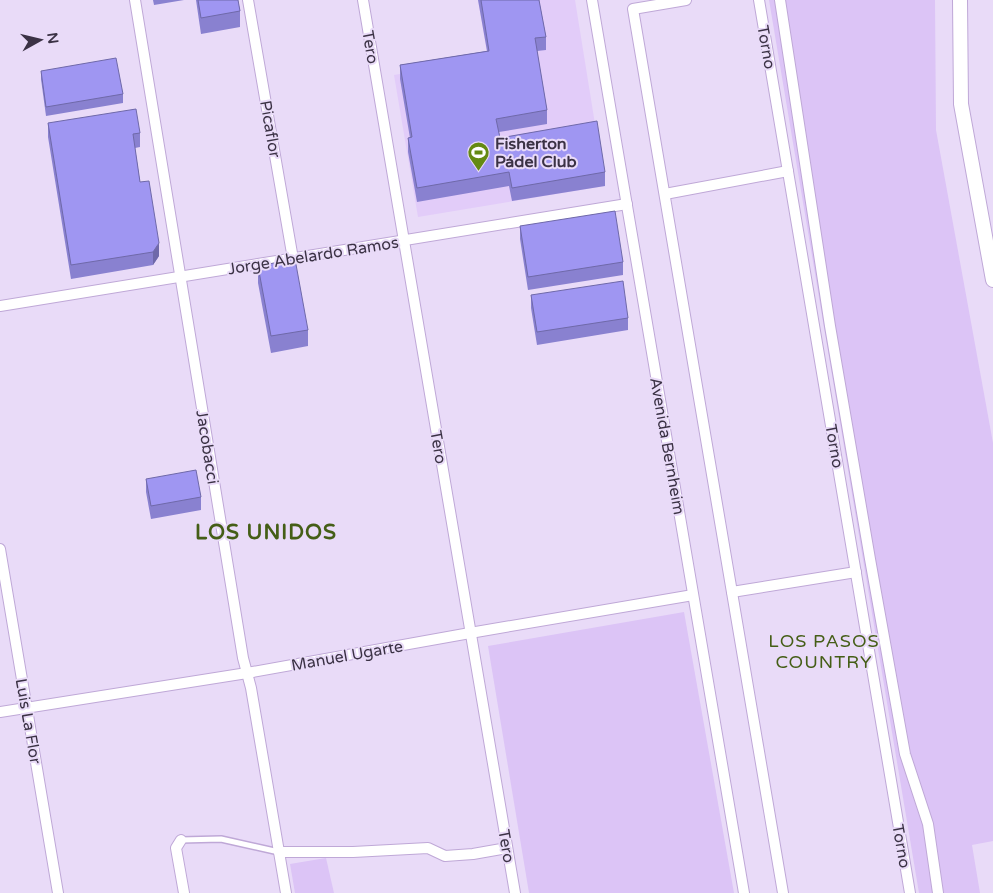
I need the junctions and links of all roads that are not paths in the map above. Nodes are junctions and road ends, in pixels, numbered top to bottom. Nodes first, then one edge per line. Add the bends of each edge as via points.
1 (135, 0) edge
2 (248, 0) edge
3 (363, 0) edge
4 (592, 0) edge
5 (686, 0) edge
6 (759, 0) edge
7 (960, 0) edge
8 (780, 1) edge
9 (632, 5) edge
10 (788, 171) junction
11 (664, 194) junction
12 (627, 204) junction
13 (404, 240) junction
14 (293, 259) junction
15 (180, 277) junction
16 (993, 280) edge
17 (0, 306) edge
18 (0, 550) edge
19 (856, 572) junction
20 (732, 592) junction
21 (693, 595) junction
22 (470, 633) junction
23 (247, 673) junction
24 (26, 708) junction
25 (0, 712) edge
26 (181, 840) joint
27 (507, 848) junction
28 (279, 852) junction
29 (58, 893) edge
30 (184, 893) edge
31 (286, 893) edge
32 (515, 893) edge
33 (744, 893) edge
34 (783, 893) edge
35 (910, 893) edge
36 (938, 893) edge

1 - 15 street, Jacobacci
2 - 14 street, Picaflor
3 - 13 street, Tero
4 - 12 street, Avenida Bernheim
5 - 9 street
6 - 10 street, Torno
7 - 16 street via 961,104
8 - 36 street via 868,550 905,754 928,824
9 - 11 street
10 - 11 street
10 - 19 street, Torno
11 - 20 street
12 - 13 street, Jorge Abelardo Ramos
12 - 21 street, Avenida Bernheim
13 - 14 street, Jorge Abelardo Ramos
13 - 22 street, Tero
14 - 15 street, Jorge Abelardo Ramos
15 - 17 street, Jorge Abelardo Ramos
15 - 23 street, Jacobacci
18 - 24 street, Luis La Flor
19 - 20 street
19 - 35 street, Torno
20 - 34 street
21 - 22 street, Manuel Ugarte
21 - 33 street, Avenida Bernheim
22 - 23 street, Manuel Ugarte
22 - 27 street, Tero
23 - 24 street, Manuel Ugarte
23 - 28 street, Jacobacci
24 - 25 street, Manuel Ugarte
24 - 29 street, Luis La Flor
26 - 28 lane via 221,839
26 - 30 street via 176,848
27 - 28 street via 445,856 428,848
27 - 32 street, Tero
28 - 31 street, Jacobacci

